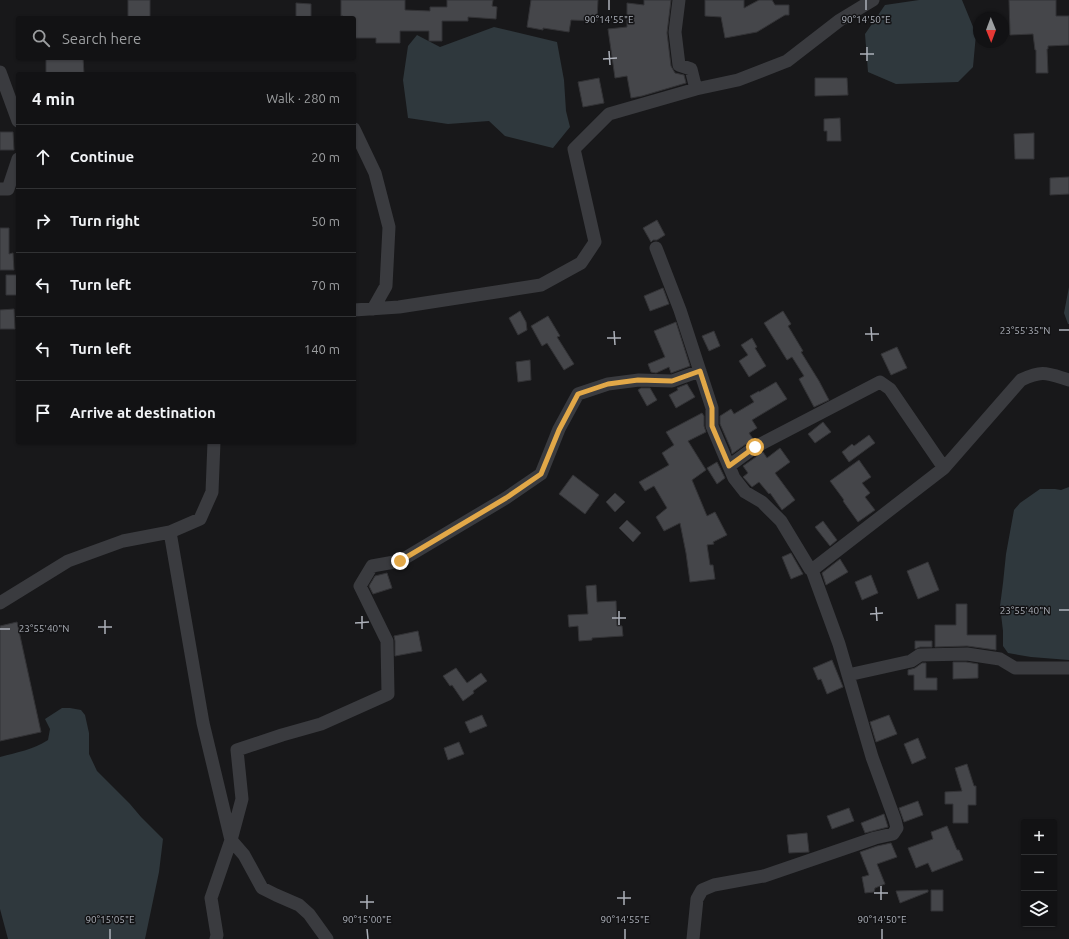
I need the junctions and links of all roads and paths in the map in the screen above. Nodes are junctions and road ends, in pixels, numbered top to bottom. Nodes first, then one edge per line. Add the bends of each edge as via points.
1 (678, 0) edge
2 (873, 0) edge
3 (0, 72) edge
4 (696, 89) junction
5 (16, 116) edge
6 (356, 133) edge
7 (16, 165) edge
8 (0, 189) edge
9 (656, 248) dead end
10 (373, 309) junction
11 (356, 310) edge
12 (700, 371) junction
13 (1069, 380) edge
14 (214, 444) edge
15 (729, 466) junction
16 (944, 468) junction
17 (170, 532) junction
18 (812, 570) junction
19 (0, 603) edge
20 (1069, 668) edge
21 (848, 675) junction
22 (231, 840) junction
23 (216, 939) edge
24 (327, 939) edge
25 (693, 939) edge

1 - 4 street via 675,32 679,65 691,69
2 - 4 street via 840,20 787,61 738,80
3 - 5 street
4 - 10 street via 609,114 574,149 595,242 581,263 541,284
6 - 10 street via 375,173 389,227 386,286
7 - 8 street via 8,189
9 - 12 street
10 - 11 street
12 - 15 street via 712,408 712,426
12 - 22 street via 672,381 638,380 608,384 578,394 559,430 541,474 506,498 400,561 372,566 360,586 387,641 388,694 321,724 237,750 242,798
13 - 16 street via 1045,373 1021,380
14 - 17 street via 212,492 200,519
15 - 16 street via 755,447 880,382 890,389
15 - 18 street via 734,478 745,492 762,502 781,520
16 - 18 street
17 - 19 street via 123,541 68,561
17 - 22 street via 203,723
18 - 21 street
20 - 21 street via 1015,668 1000,659 967,654 920,655 911,661
21 - 25 street via 872,757 895,820 896,832 764,876 714,885 702,890 697,899
22 - 23 street via 211,898
22 - 24 street via 244,855 262,888 300,905

